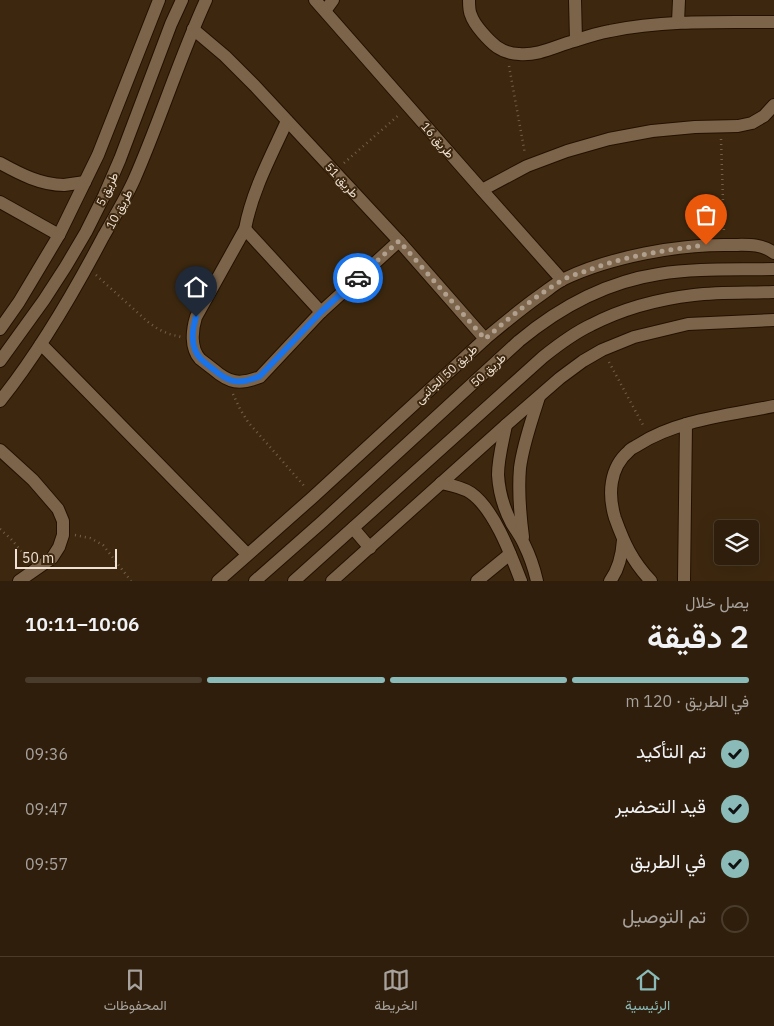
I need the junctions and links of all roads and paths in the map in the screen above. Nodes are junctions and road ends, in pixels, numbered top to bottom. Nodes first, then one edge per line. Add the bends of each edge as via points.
1 (159, 0) edge
2 (182, 0) edge
3 (206, 0) edge
4 (315, 0) edge
5 (333, 0) edge
6 (469, 0) edge
7 (575, 0) edge
8 (679, 0) edge
9 (325, 11) junction
10 (154, 14) junction
11 (678, 22) junction
12 (774, 22) edge
13 (171, 24) junction
14 (193, 29) junction
15 (576, 40) junction
16 (507, 52) junction
17 (774, 105) edge
18 (409, 106) junction
19 (287, 121) junction
20 (720, 126) junction
21 (0, 163) edge
22 (527, 166) junction
23 (334, 172) junction
24 (85, 182) junction
25 (482, 190) junction
26 (0, 202) edge
27 (245, 230) junction
28 (58, 234) junction
29 (399, 241) junction
30 (724, 245) junction
31 (774, 252) edge
32 (87, 268) junction
33 (774, 269) edge
34 (562, 280) junction
35 (774, 292) edge
36 (321, 312) junction
37 (774, 320) edge
38 (0, 329) edge
39 (193, 338) junction
40 (485, 339) junction
41 (41, 344) junction
42 (602, 350) junction
43 (0, 361) edge
44 (230, 380) junction
45 (539, 396) junction
46 (0, 402) edge
47 (774, 406) edge
48 (686, 424) junction
49 (506, 425) junction
50 (650, 437) junction
51 (0, 450) edge
52 (441, 483) junction
53 (313, 497) junction
54 (353, 528) junction
55 (0, 529) edge
56 (63, 535) junction
57 (623, 540) junction
58 (524, 542) junction
59 (370, 548) junction
60 (248, 554) junction
61 (510, 554) junction
62 (36, 570) junction
63 (19, 581) edge
64 (131, 581) edge
65 (218, 581) edge
66 (255, 581) edge
67 (294, 581) edge
68 (332, 581) edge
69 (477, 581) edge
70 (521, 581) edge
71 (537, 581) edge
72 (610, 581) edge
73 (651, 581) edge
74 (684, 581) edge

1 - 10 street, طريق 5
2 - 13 street, طريق 5
3 - 14 street, طريق 10
4 - 9 street, طريق 16
5 - 9 street
6 - 16 street via 471,16 478,28 497,48
7 - 15 street
8 - 11 street
9 - 18 street, طريق 16
10 - 13 street
10 - 24 street, طريق 5
11 - 12 street
11 - 15 street via 609,31
13 - 43 street, طريق 5 via 120,159 90,223 44,300
14 - 19 street, طريق 51 via 225,56
14 - 32 street, طريق 10 via 133,181
15 - 16 street via 538,53
16 - 22 path
17 - 20 street via 752,123
18 - 23 path
18 - 25 street, طريق 16
19 - 23 street, طريق 51
19 - 27 street via 255,191
20 - 22 street via 652,131 609,139
20 - 30 path
21 - 24 street via 42,182 63,185
22 - 25 street
23 - 29 street, طريق 51
24 - 28 street, طريق 5
25 - 34 street, طريق 16
26 - 28 street
27 - 36 street
27 - 39 street via 196,317
28 - 38 street, طريق 5
29 - 36 street
29 - 40 street, طريق 51
30 - 31 street, طريق 50 الجانبى via 756,245
30 - 34 street, طريق 50 الجانبى via 633,257
32 - 39 path via 158,329
32 - 41 street, طريق 10
33 - 66 street, طريق 50 via 658,274 608,287 561,310 519,341
34 - 40 street, طريق 50 الجانبى
35 - 54 street via 692,295 642,305 590,325 543,357
36 - 44 street via 260,376 240,382
37 - 42 street via 688,324 634,337
39 - 44 street via 199,357 223,378
40 - 53 street, طريق 50 الجانبى
41 - 46 street, طريق 10
41 - 60 street
42 - 45 street
42 - 50 path
44 - 53 path via 248,422
45 - 49 street
45 - 58 street via 520,468 519,506
47 - 48 street
48 - 50 street
48 - 74 street
49 - 52 street
49 - 58 street via 499,459 500,492 504,507
50 - 57 street via 628,451 612,480 610,496
51 - 56 street via 33,480 58,509 63,521
52 - 59 street
52 - 61 street via 470,492 484,505
53 - 60 street, طريق 50 الجانبى
54 - 59 street
54 - 67 street
55 - 62 path
56 - 62 street via 52,558
56 - 64 path via 90,538 103,545
57 - 72 street via 619,565
57 - 73 street
58 - 71 street
59 - 68 street
60 - 65 street, طريق 50 الجانبى
61 - 69 street
61 - 70 street
62 - 63 street

